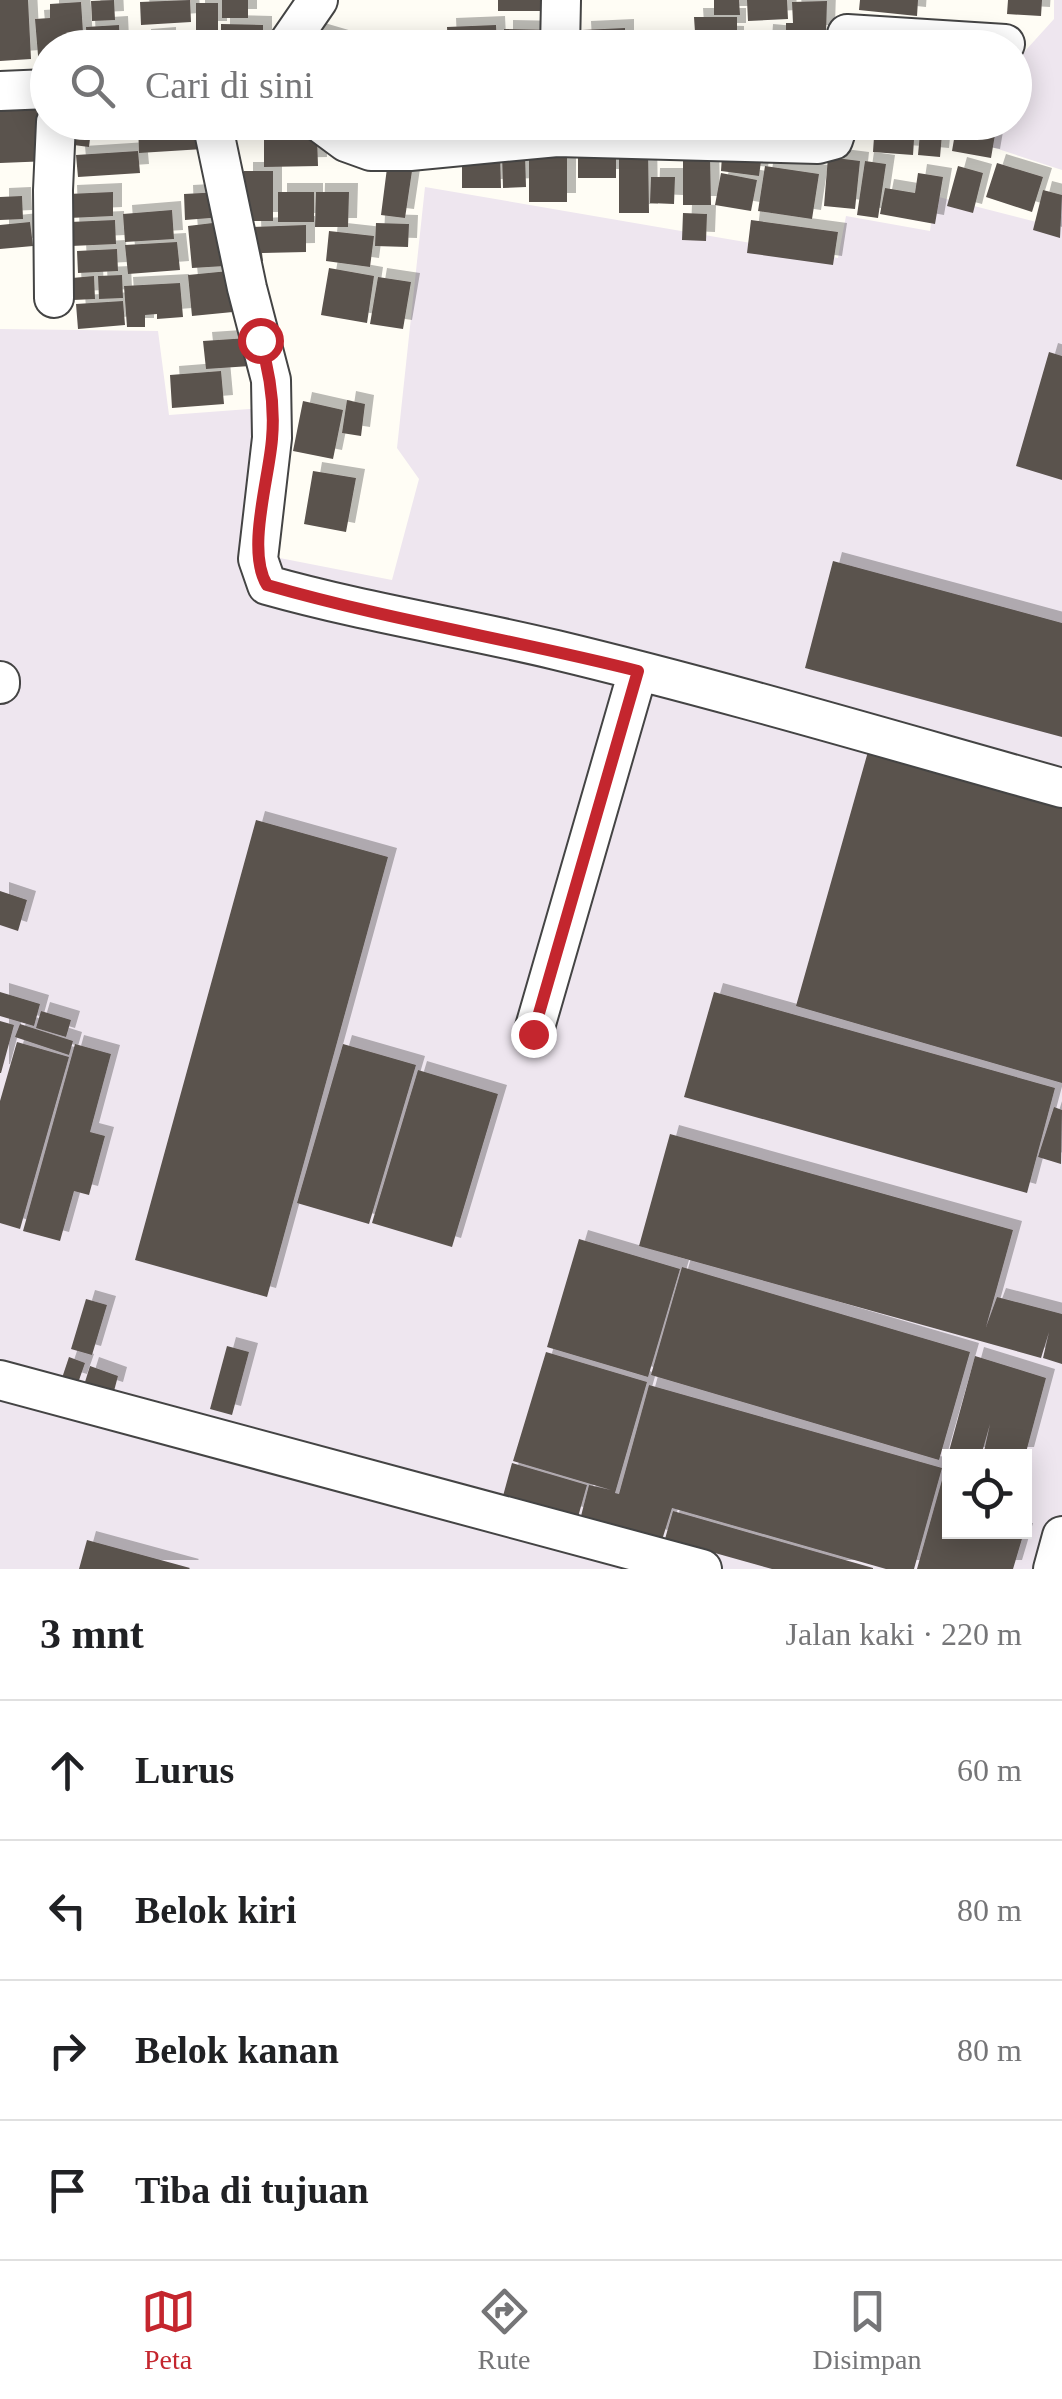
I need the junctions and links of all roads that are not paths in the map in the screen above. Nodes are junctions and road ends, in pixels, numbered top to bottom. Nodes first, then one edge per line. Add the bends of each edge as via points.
1 (318, 0) edge
2 (561, 0) edge
3 (847, 27) edge
4 (297, 30) edge
5 (560, 30) edge
6 (875, 30) edge
7 (30, 90) edge
8 (0, 91) edge
9 (55, 140) edge
10 (216, 140) edge
11 (343, 140) edge
12 (488, 140) edge
13 (744, 140) edge
14 (833, 140) edge
15 (54, 298) dead end
16 (638, 671) junction
17 (1062, 788) edge
18 (533, 1034) dead end
19 (0, 1380) edge
20 (1062, 1536) edge
21 (702, 1569) edge
22 (1053, 1569) edge

1 - 4 street
2 - 5 street
3 - 6 street
7 - 8 street
9 - 15 street
10 - 16 street via 272,380 258,560 267,585
11 - 12 street via 371,151 410,151
13 - 14 street
16 - 17 street
16 - 18 street
19 - 21 street
20 - 22 street

